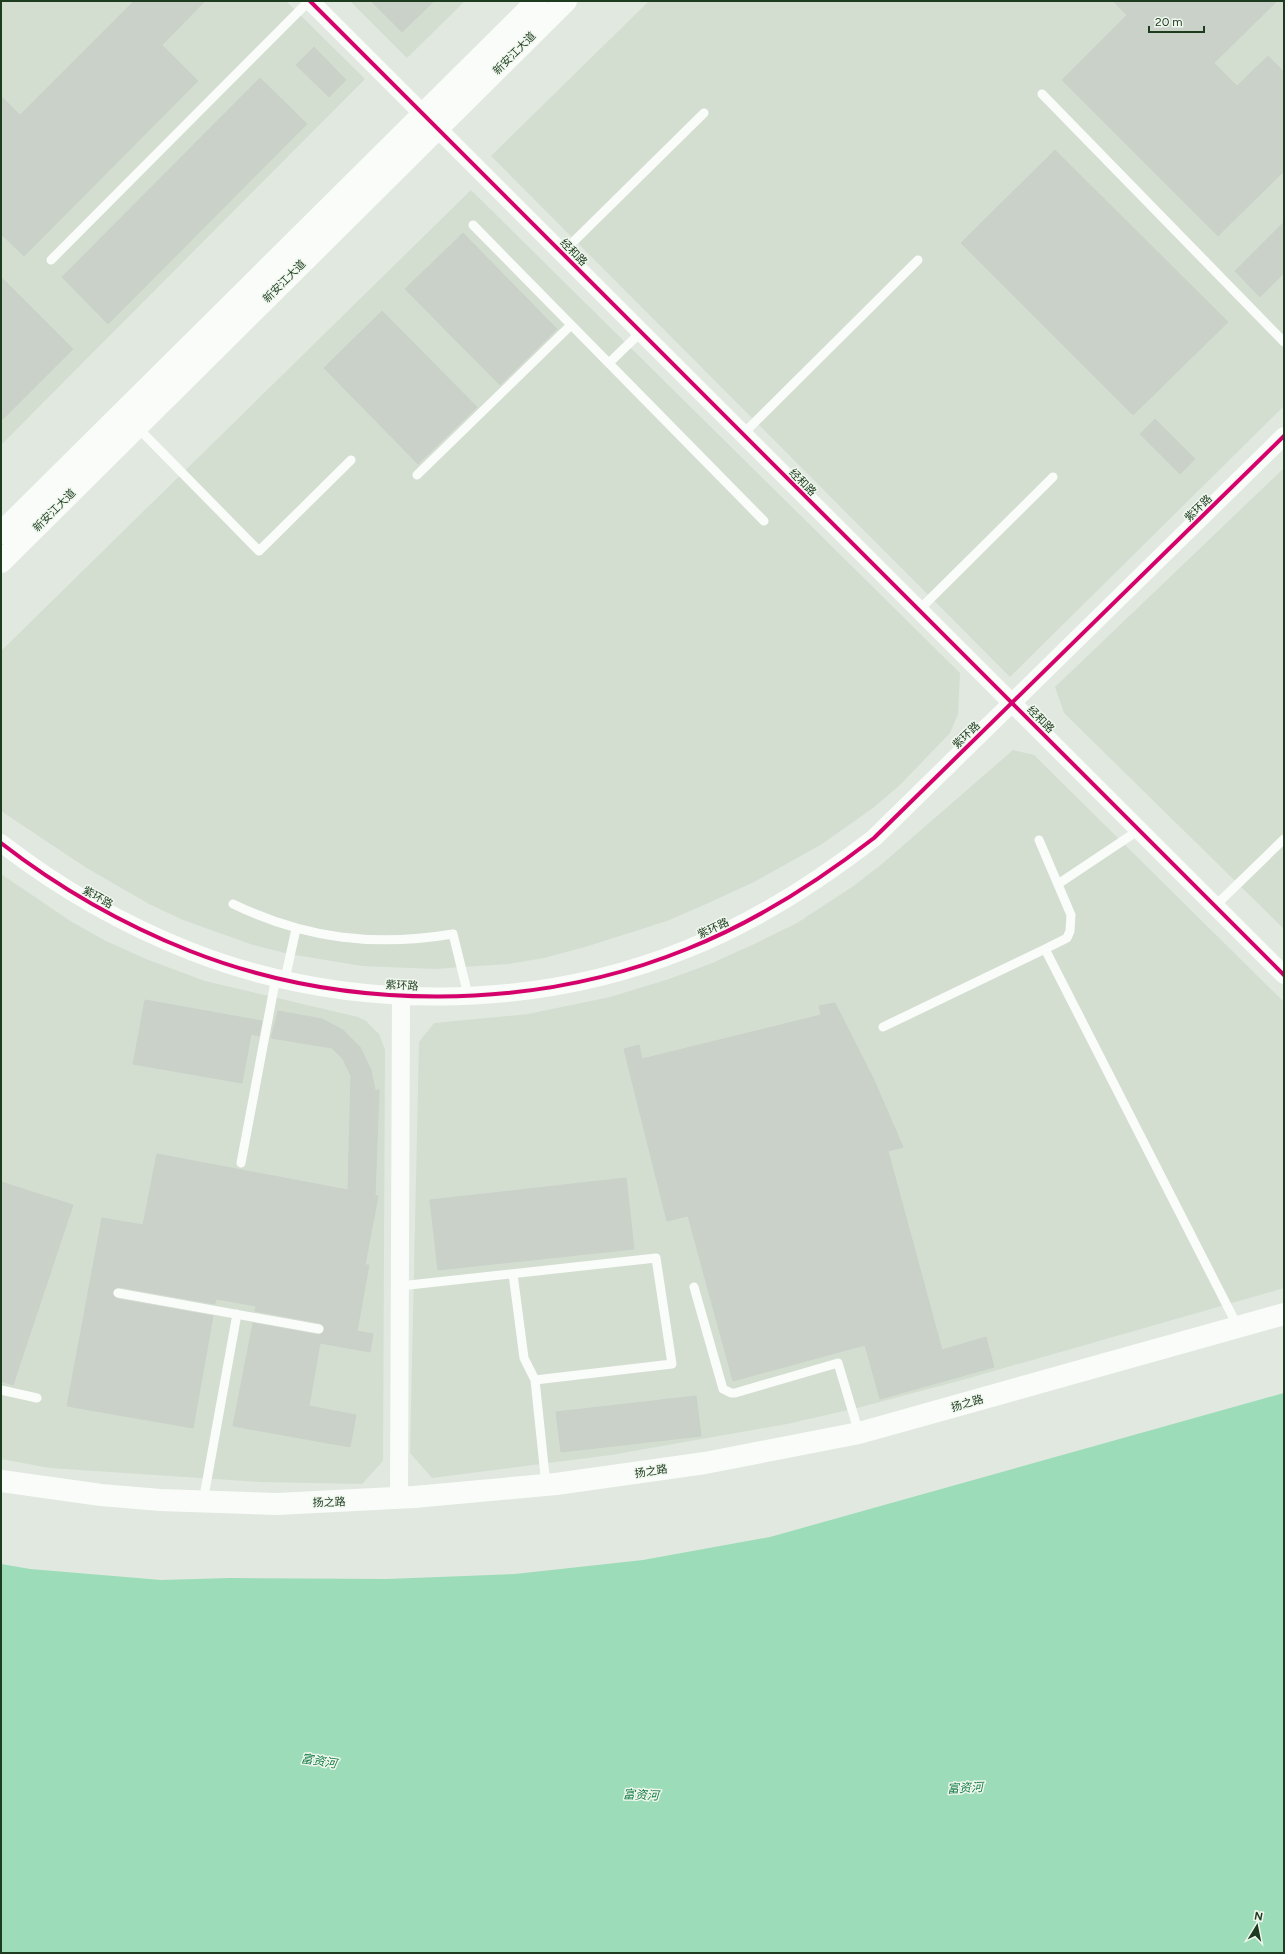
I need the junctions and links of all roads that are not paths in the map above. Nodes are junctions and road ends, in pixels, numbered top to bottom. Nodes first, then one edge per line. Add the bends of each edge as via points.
1 (309, 1) edge
2 (538, 1) edge
3 (566, 1) edge
4 (1042, 94) dead end
5 (704, 113) dead end
6 (430, 122) junction
7 (473, 225) dead end
8 (562, 254) junction
9 (51, 260) dead end
10 (918, 260) dead end
11 (571, 325) junction
12 (640, 332) junction
13 (1284, 342) edge
14 (609, 363) junction
15 (137, 427) junction
16 (743, 434) junction
17 (1284, 436) edge
18 (351, 460) dead end
19 (417, 476) dead end
20 (1053, 477) dead end
21 (764, 521) dead end
22 (1, 533) edge
23 (1, 562) edge
24 (919, 610) junction
25 (1012, 703) junction
26 (1139, 830) junction
27 (1284, 839) edge
28 (1039, 840) dead end
29 (1, 843) edge
30 (1058, 884) junction
31 (233, 904) dead end
32 (1215, 906) junction
33 (296, 929) junction
34 (1045, 949) junction
35 (1284, 975) edge
36 (280, 978) junction
37 (401, 994) junction
38 (468, 995) junction
39 (883, 1027) dead end
40 (241, 1163) dead end
41 (513, 1274) junction
42 (400, 1286) junction
43 (694, 1287) dead end
44 (118, 1293) dead end
45 (236, 1314) junction
46 (1284, 1314) edge
47 (1238, 1327) junction
48 (319, 1329) dead end
49 (535, 1380) junction
50 (1, 1390) edge
51 (37, 1398) dead end
52 (859, 1433) junction
53 (1, 1481) edge
54 (546, 1485) junction
55 (399, 1498) junction
56 (203, 1502) junction

1 - 6 street, 经和路
1 - 9 lane
2 - 6 main road, 新安江大道
3 - 6 main road, 新安江大道
4 - 13 lane
5 - 8 lane
6 - 8 street, 经和路
6 - 15 main road, 新安江大道
6 - 22 main road, 新安江大道
7 - 11 lane
8 - 12 street, 经和路
10 - 16 lane
11 - 14 lane
11 - 19 lane
12 - 14 lane
12 - 16 street, 经和路
14 - 21 lane
15 - 18 lane via 259,551
15 - 23 main road, 新安江大道
16 - 24 street, 经和路
17 - 25 street, 紫环路
20 - 24 lane
24 - 25 street, 经和路
25 - 26 street, 经和路
25 - 38 street, 紫环路 via 874,838 801,891 762,914 686,950 607,976 538,989
26 - 30 lane
26 - 32 street, 经和路
27 - 32 lane
28 - 30 lane
29 - 36 street, 紫环路 via 52,880 127,923 191,951
30 - 34 lane via 1071,915 1070,931 1067,938
31 - 33 lane
32 - 35 street, 经和路
33 - 36 lane
33 - 38 lane via 375,941 453,934
34 - 39 lane
34 - 47 lane
36 - 37 street, 紫环路 via 341,989
36 - 40 lane
37 - 38 street, 紫环路
37 - 42 street
41 - 42 lane
41 - 49 lane via 524,1358
41 - 49 lane via 656,1258 672,1364
42 - 55 street
43 - 52 lane via 723,1389 736,1393 838,1363
44 - 45 lane
45 - 48 lane
45 - 56 lane
46 - 47 main road, 扬之路
47 - 52 main road, 扬之路
49 - 54 lane
50 - 51 lane
52 - 54 main road, 扬之路 via 705,1463
53 - 56 main road, 扬之路 via 101,1494
54 - 55 main road, 扬之路
55 - 56 main road, 扬之路 via 277,1504

